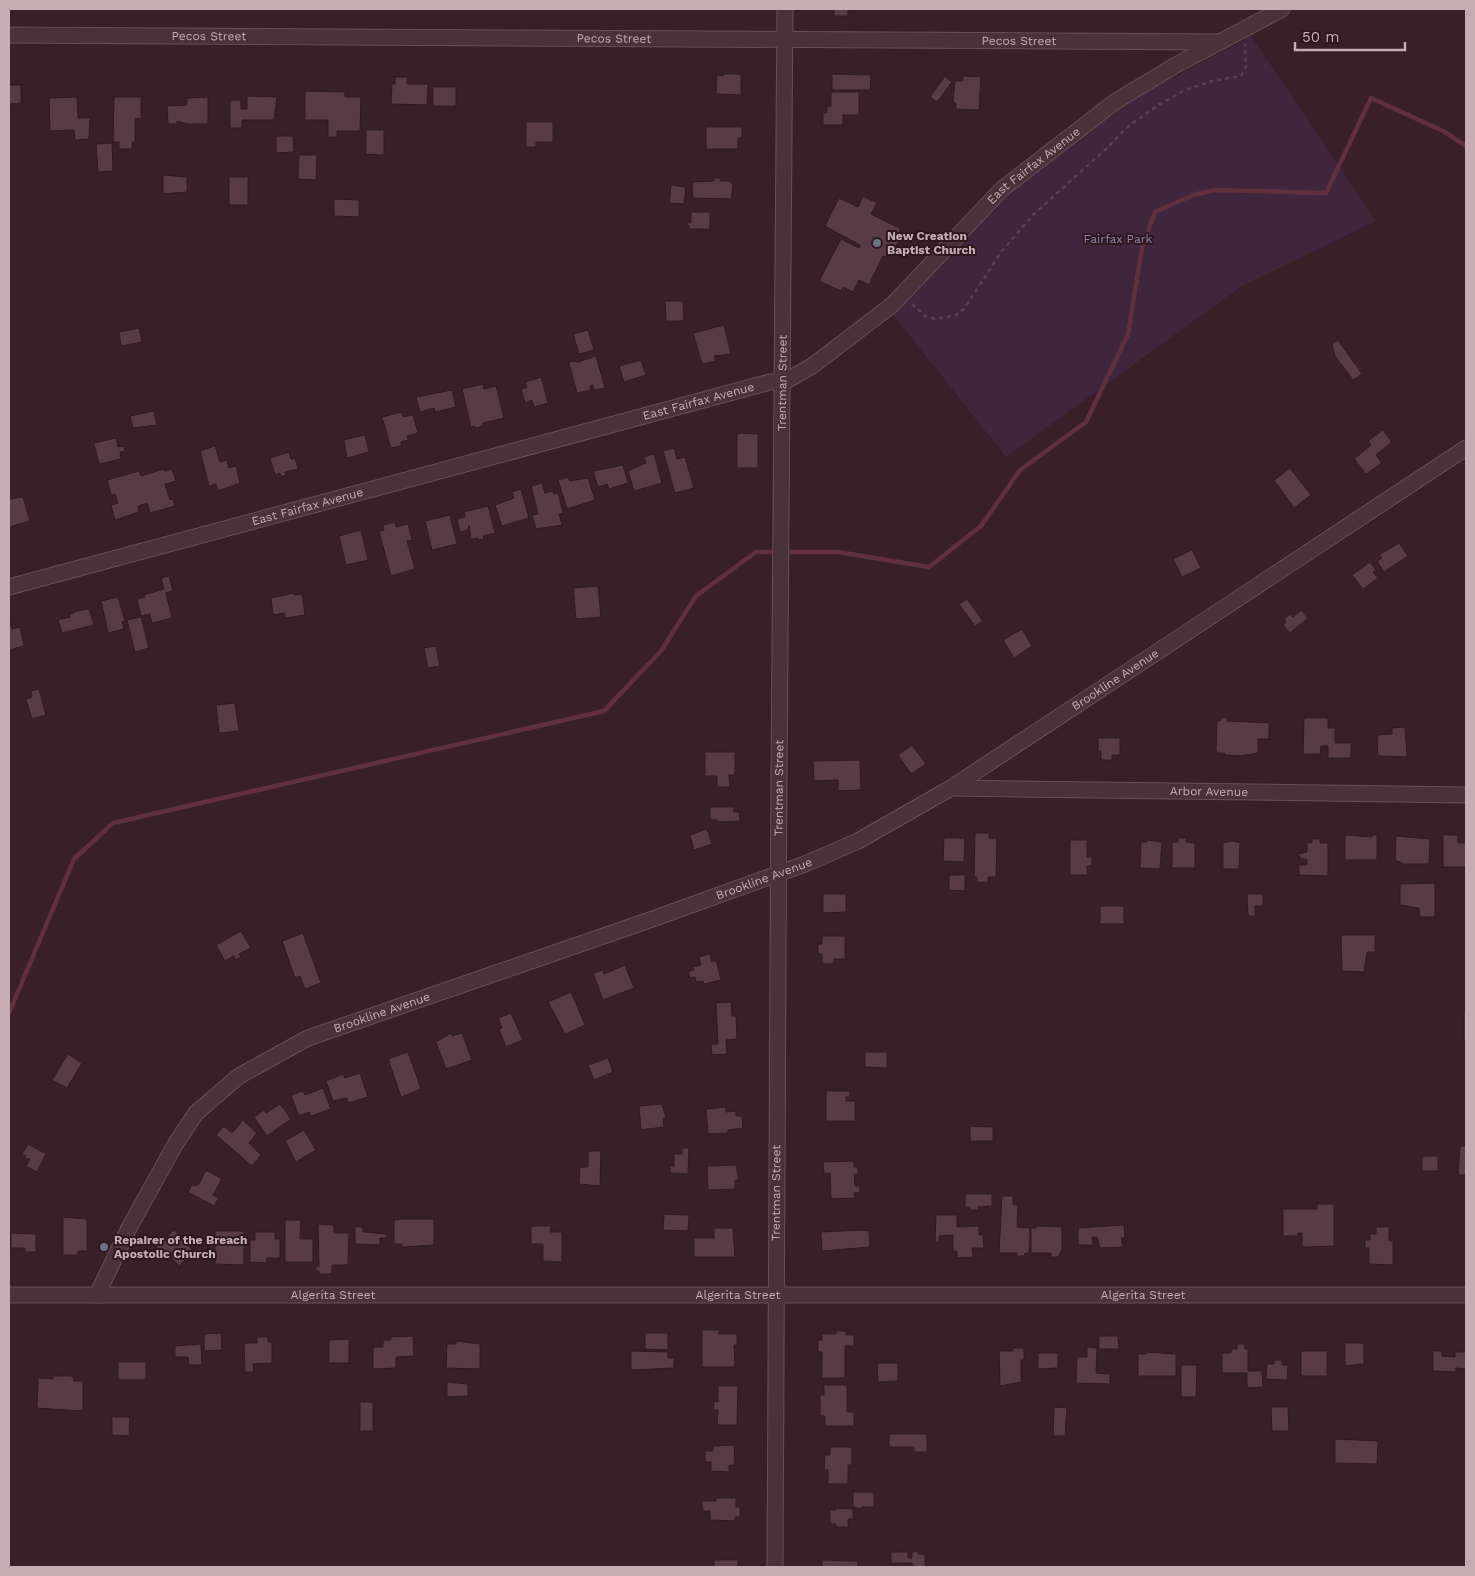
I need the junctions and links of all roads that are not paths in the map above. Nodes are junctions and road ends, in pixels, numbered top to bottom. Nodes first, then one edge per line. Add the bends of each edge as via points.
1 (785, 9) edge
2 (1282, 9) edge
3 (9, 35) edge
4 (784, 39) junction
5 (1220, 42) junction
6 (784, 382) junction
7 (1466, 448) edge
8 (9, 587) edge
9 (951, 788) junction
10 (1466, 795) edge
11 (778, 874) junction
12 (9, 1295) edge
13 (98, 1295) junction
14 (775, 1295) junction
15 (1466, 1295) edge
16 (775, 1567) edge

1 - 4 street, Trentman Street
2 - 5 street, East Fairfax Avenue
3 - 4 street, Pecos Street
4 - 5 street, Pecos Street
4 - 6 street, Trentman Street
5 - 6 street, East Fairfax Avenue via 1116,101 1064,139 1002,189 892,305 812,366
6 - 8 street, East Fairfax Avenue via 770,382
6 - 11 street, Trentman Street
7 - 9 street, Brookline Avenue
9 - 10 street, Arbor Avenue
9 - 11 street, Brookline Avenue via 858,841
11 - 13 street, Brookline Avenue via 308,1038 238,1076 196,1113 176,1143 129,1228
11 - 14 street, Trentman Street
12 - 13 street, Algerita Street
13 - 14 street, Algerita Street
14 - 15 street, Algerita Street
14 - 16 street, Trentman Street

